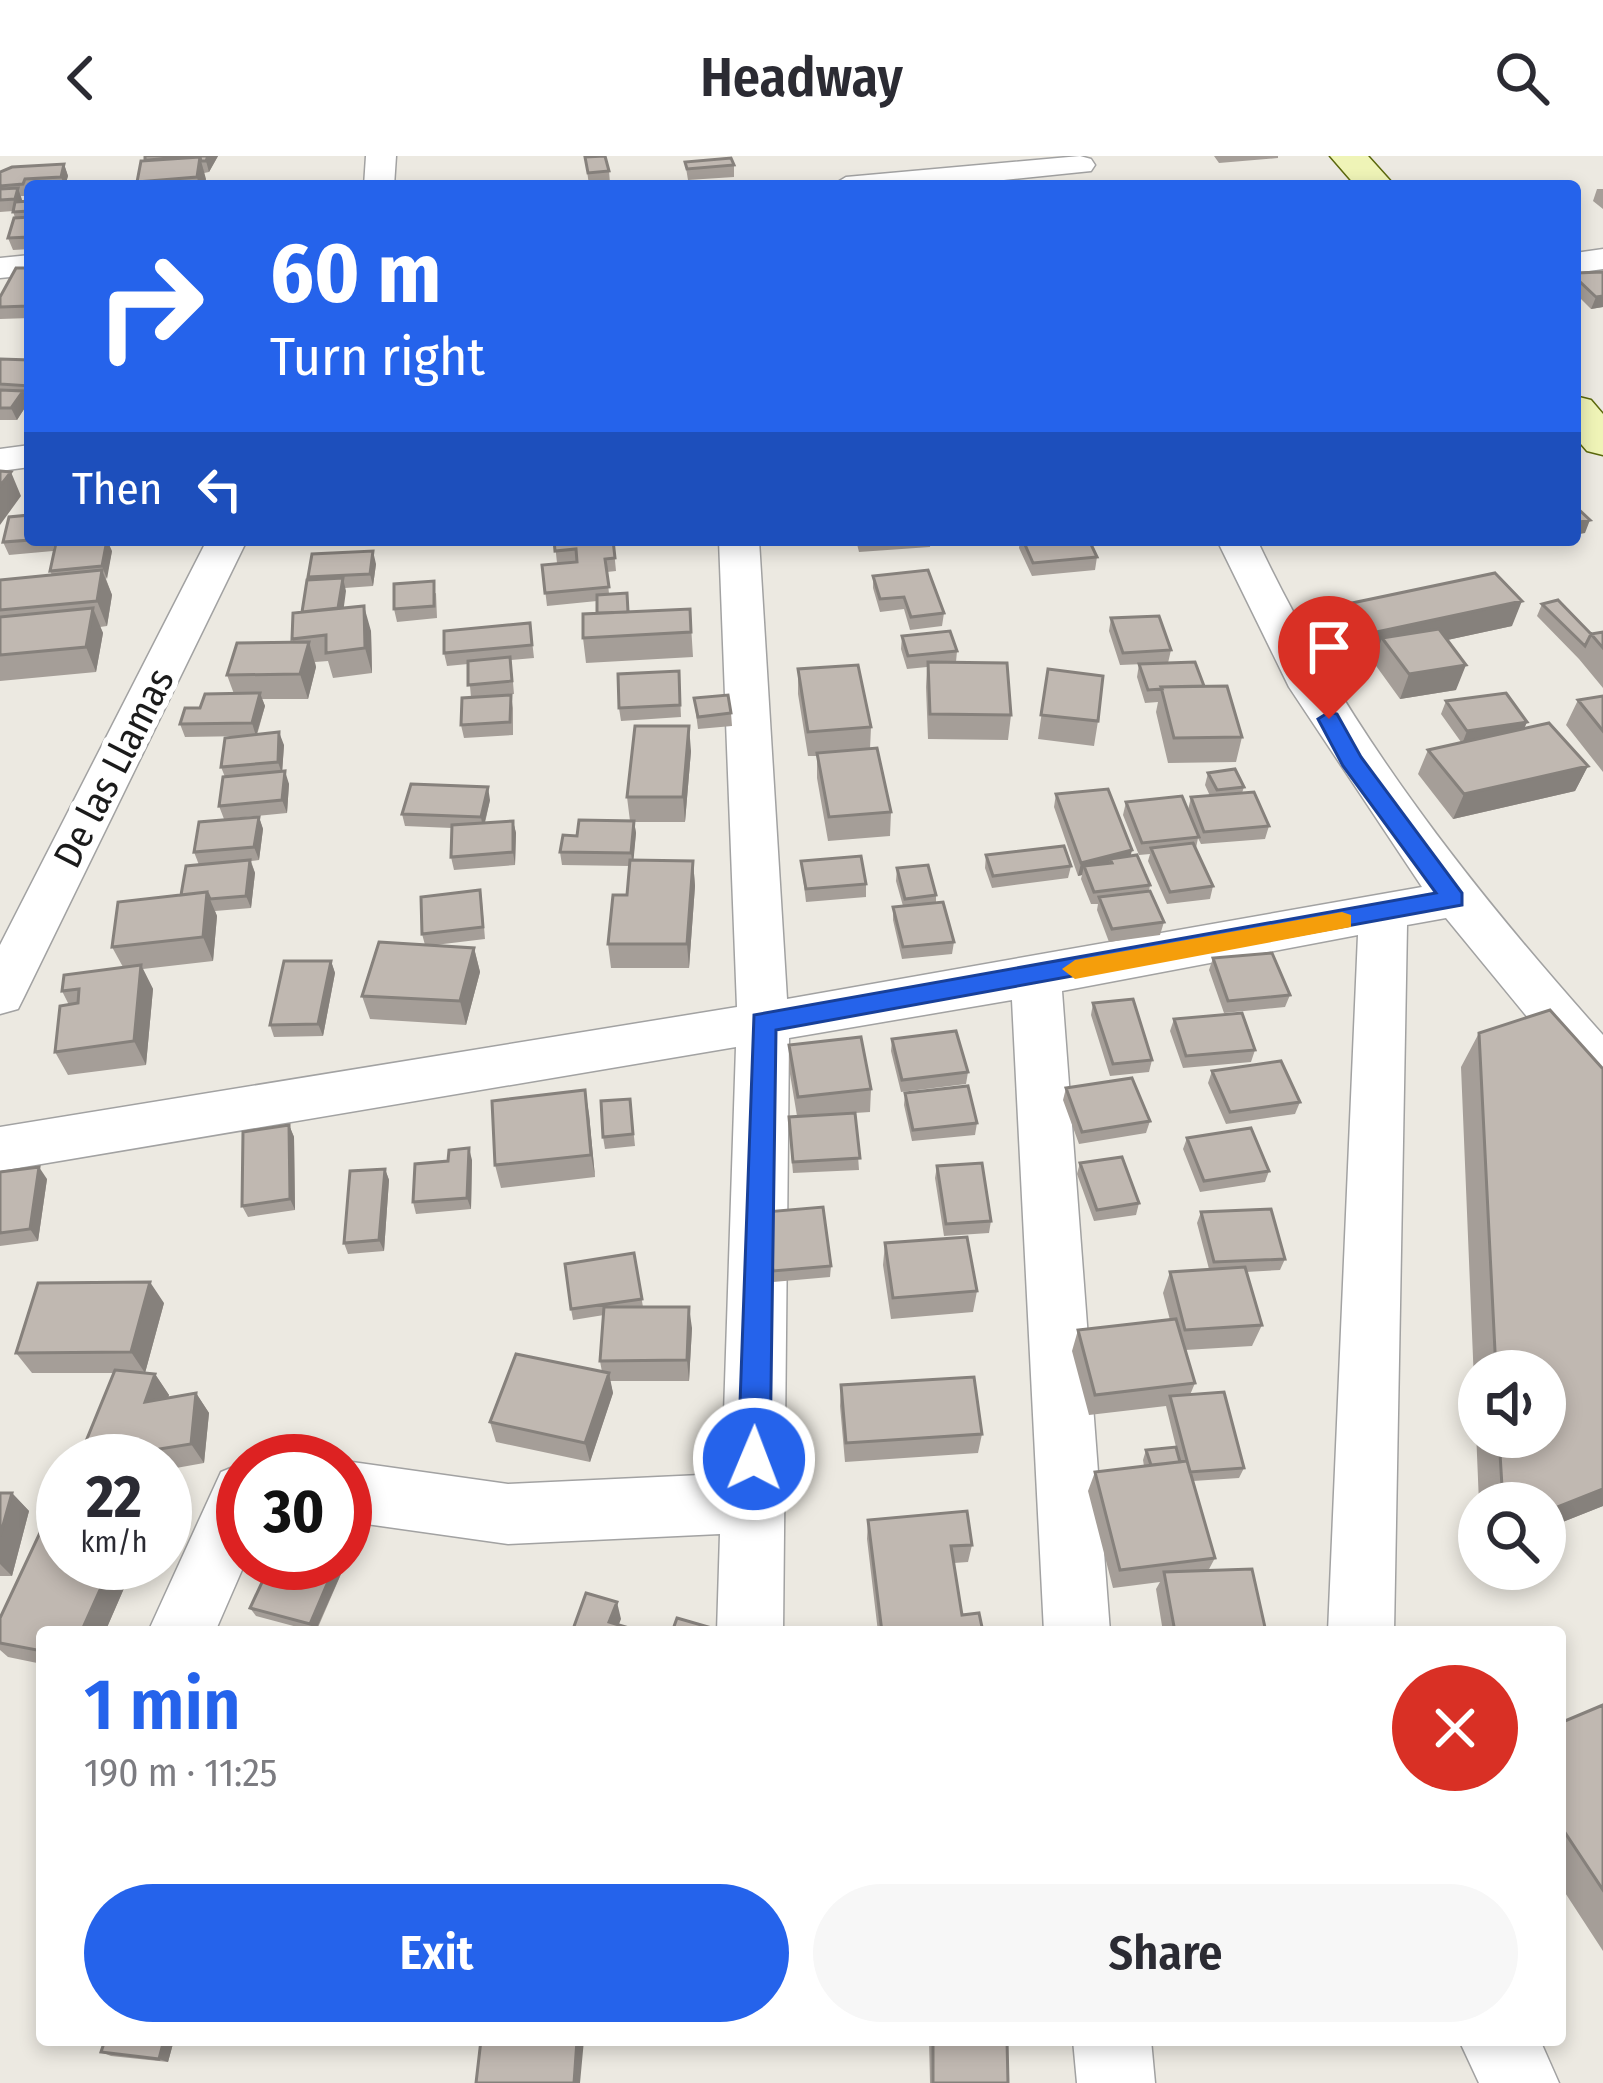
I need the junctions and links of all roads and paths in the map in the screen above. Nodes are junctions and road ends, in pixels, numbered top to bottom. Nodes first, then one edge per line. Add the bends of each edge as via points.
1 (1348, 156) edge
2 (1069, 168) edge
3 (920, 180) edge
4 (1370, 180) edge
5 (1581, 416) edge
6 (1603, 441) edge
7 (224, 546) edge
8 (739, 546) edge
9 (1240, 546) edge
10 (1454, 899) junction
11 (1383, 914) junction
12 (1036, 976) junction
13 (0, 995) edge
14 (763, 1022) junction
15 (1585, 1026) edge
16 (1603, 1071) edge
17 (0, 1149) edge
18 (372, 1495) edge
19 (753, 1502) junction
20 (216, 1554) edge
21 (184, 1626) edge
22 (750, 1626) edge
23 (1077, 1626) edge
24 (1361, 1626) edge
25 (1113, 2046) edge
26 (1501, 2046) edge
27 (1116, 2083) edge
28 (1520, 2083) edge

1 - 4 street
2 - 3 street
5 - 6 street
7 - 13 street, De las Llamas
8 - 14 street
9 - 10 street via 1351,760
10 - 11 street
10 - 15 street
11 - 12 street
11 - 24 street
12 - 14 street
12 - 23 street
14 - 17 street
14 - 19 street
15 - 16 street
18 - 19 street via 508,1514
19 - 22 street
20 - 21 street
25 - 27 street
26 - 28 street

